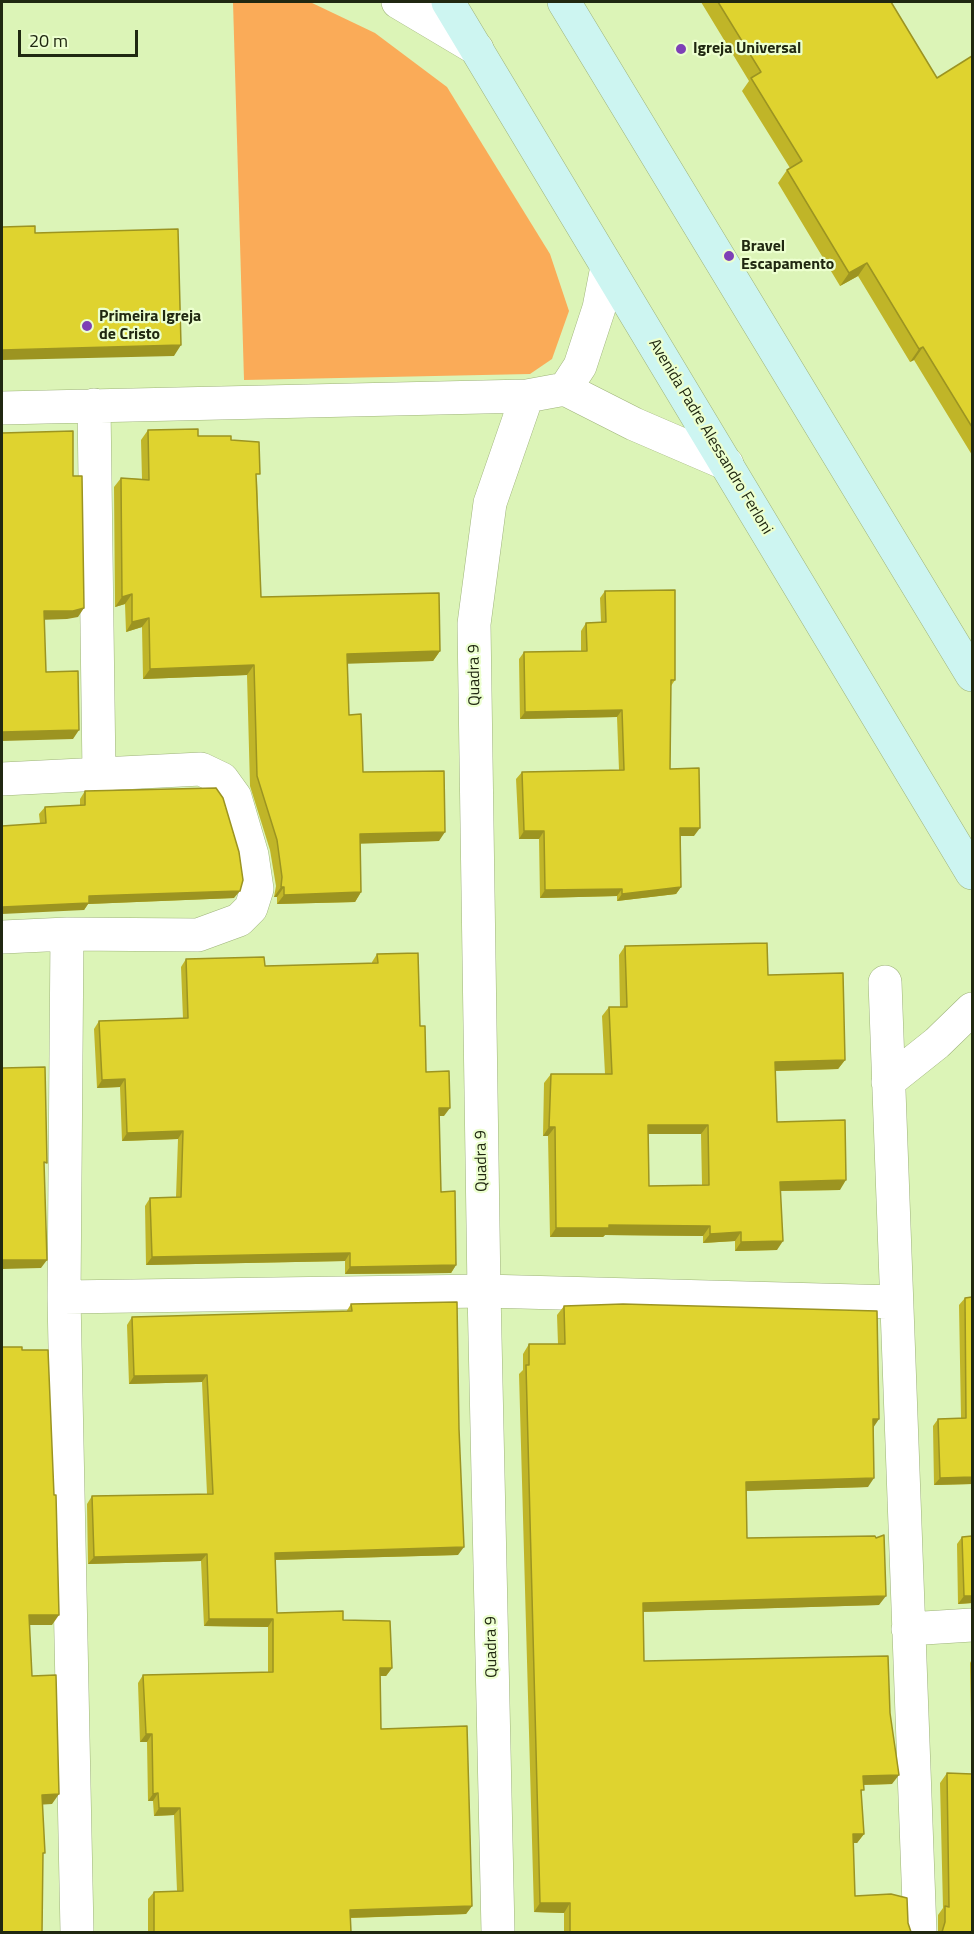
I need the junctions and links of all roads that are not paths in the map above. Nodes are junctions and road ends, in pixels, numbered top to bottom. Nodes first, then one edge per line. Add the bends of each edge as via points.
1 (398, 2) edge
2 (447, 2) edge
3 (564, 2) edge
4 (477, 49) junction
5 (607, 267) junction
6 (565, 389) junction
7 (527, 396) junction
8 (94, 405) junction
9 (2, 408) edge
10 (727, 465) junction
11 (972, 675) edge
12 (99, 774) junction
13 (2, 778) edge
14 (972, 873) edge
15 (67, 934) junction
16 (3, 937) edge
17 (885, 982) dead end
18 (972, 1009) edge
19 (888, 1082) junction
20 (484, 1292) junction
21 (64, 1297) junction
22 (896, 1302) junction
23 (972, 1625) edge
24 (908, 1629) junction
25 (77, 1932) edge
26 (498, 1932) edge
27 (920, 1932) edge

1 - 4 street
2 - 4 main road, Avenida Padre Alessandro Ferloni
3 - 11 main road
4 - 5 main road, Avenida Padre Alessandro Ferloni
5 - 6 street via 599,308 580,366
5 - 10 main road, Avenida Padre Alessandro Ferloni
6 - 7 street
6 - 10 street
7 - 8 street
7 - 20 street, Quadra 9 via 490,503 474,624
8 - 9 street
8 - 12 street
10 - 14 main road, Avenida Padre Alessandro Ferloni
12 - 13 street
12 - 15 street via 201,769 222,779 235,797 252,855 257,889 251,908 239,920 198,935
15 - 16 street
15 - 21 street
17 - 19 street
18 - 19 street
19 - 22 street
20 - 21 street
20 - 22 street
20 - 26 street, Quadra 9
21 - 25 street
22 - 24 street
23 - 24 street
24 - 27 street

